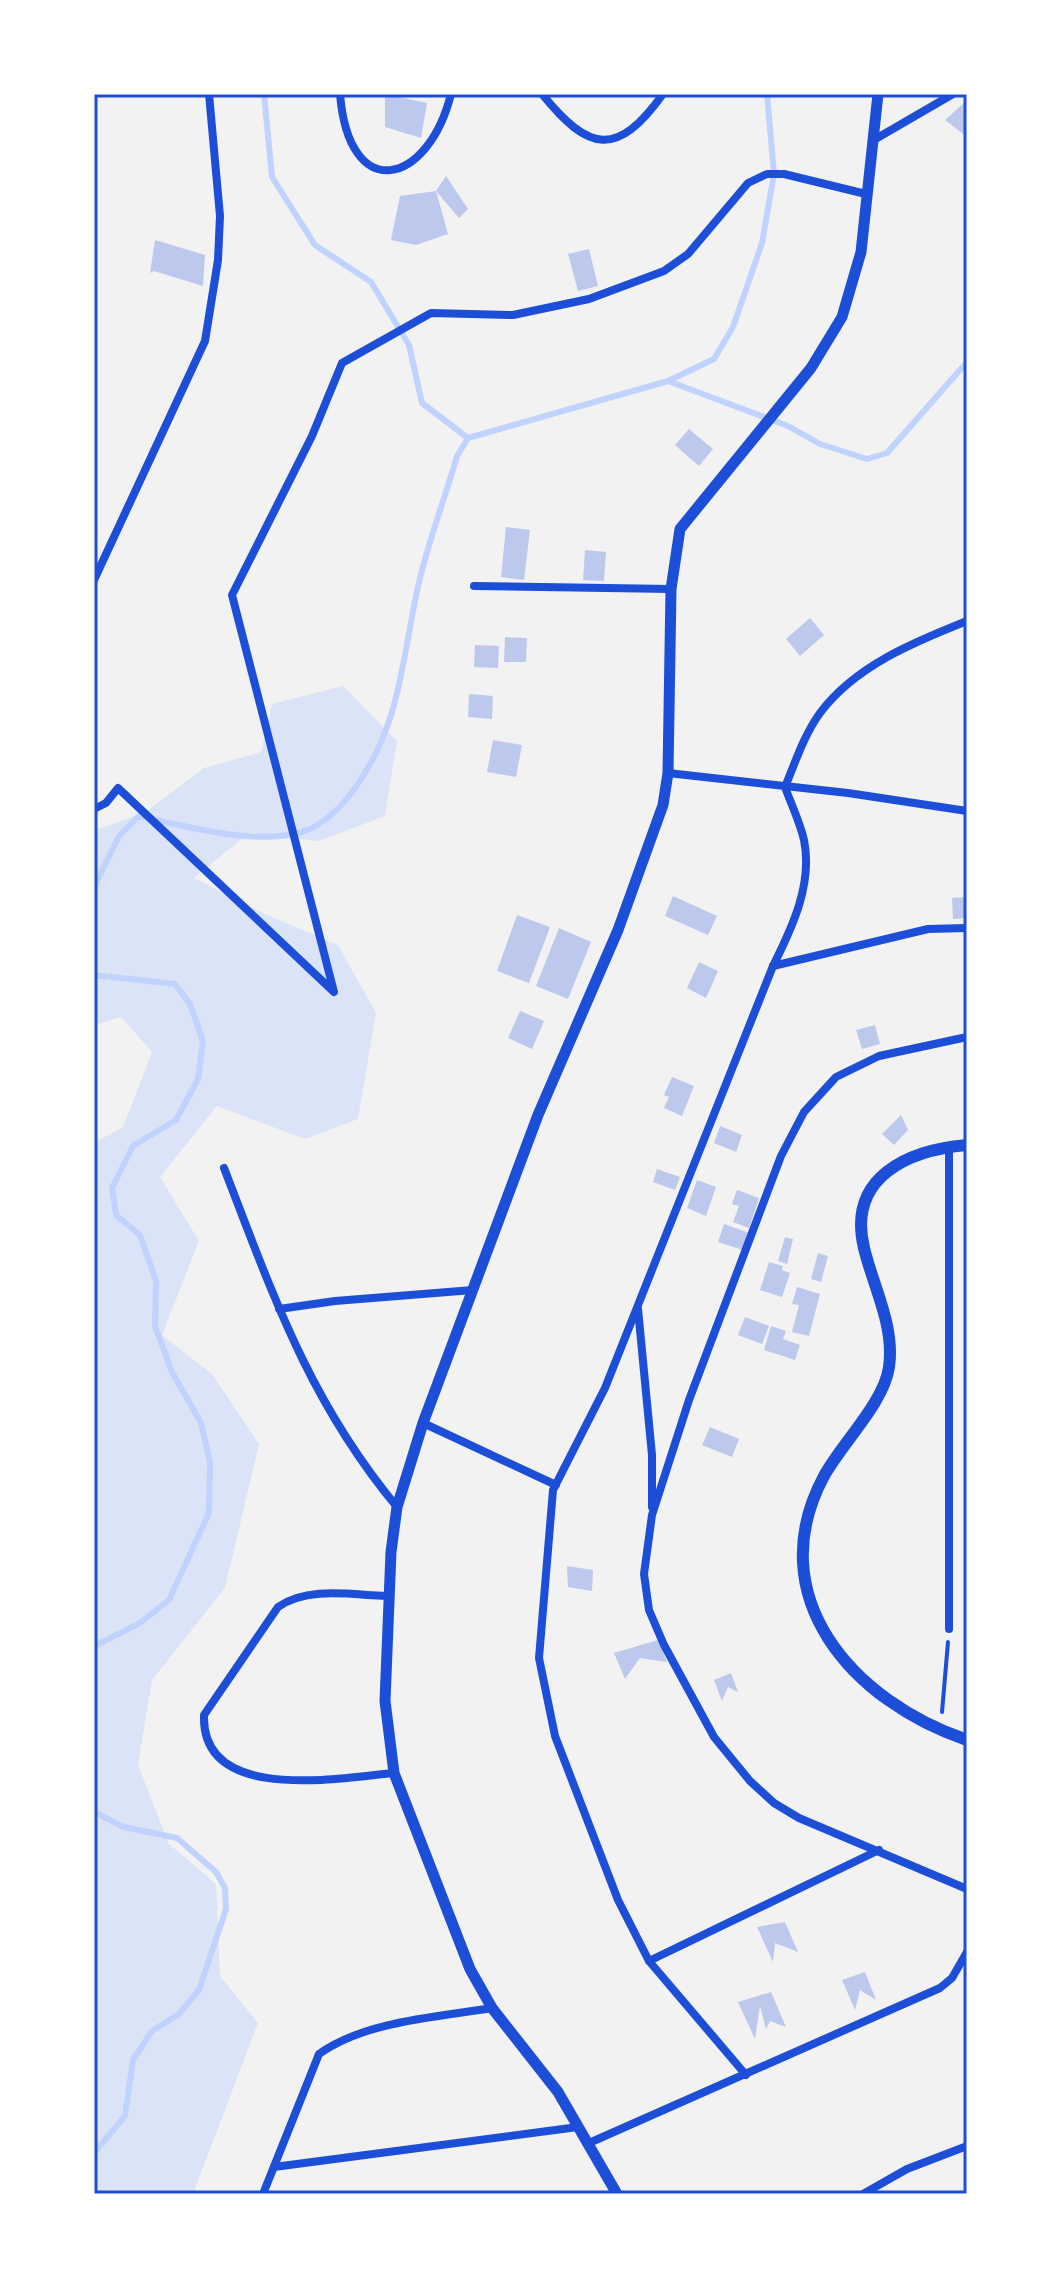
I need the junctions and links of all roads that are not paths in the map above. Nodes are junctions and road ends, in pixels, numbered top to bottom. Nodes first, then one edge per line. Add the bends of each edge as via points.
1 (209, 94) edge
2 (340, 94) edge
3 (451, 94) edge
4 (542, 94) edge
5 (663, 94) edge
6 (878, 94) edge
7 (953, 94) edge
8 (872, 141) junction
9 (866, 194) junction
10 (94, 580) edge
11 (474, 586) dead end
12 (671, 589) junction
13 (965, 624) edge
14 (668, 773) junction
15 (785, 787) junction
16 (94, 809) edge
17 (967, 811) edge
18 (967, 928) edge
19 (773, 966) junction
20 (967, 1037) edge
21 (967, 1145) edge
22 (949, 1147) junction
23 (224, 1168) dead end
24 (473, 1290) junction
25 (638, 1306) junction
26 (279, 1309) junction
27 (423, 1423) junction
28 (556, 1485) junction
29 (397, 1507) junction
30 (652, 1515) junction
31 (386, 1596) junction
32 (949, 1629) road end
33 (967, 1740) edge
34 (394, 1773) junction
35 (879, 1850) junction
36 (967, 1889) edge
37 (967, 1952) edge
38 (649, 1961) junction
39 (492, 2008) junction
40 (746, 2075) junction
41 (578, 2127) junction
42 (589, 2143) junction
43 (967, 2146) edge
44 (274, 2167) junction
45 (263, 2194) edge
46 (617, 2194) edge
47 (863, 2194) edge

1 - 10 street via 220,216 205,341
2 - 3 street via 343,127 352,149 366,165 385,171 407,167 424,151 440,127
4 - 5 street via 576,131 592,140 627,133
6 - 8 street
7 - 8 street
8 - 9 street
9 - 12 street via 861,252 842,317 811,368 680,529
9 - 16 street via 793,175 767,174 742,190 688,254 652,276 589,299 513,315 431,313 342,363 312,436 232,595 334,992 118,788
11 - 12 street
12 - 14 street
13 - 15 street via 856,676 819,715
14 - 15 street
14 - 24 street via 663,805 618,930 538,1115
15 - 17 street
15 - 19 street via 804,840 806,866 791,929
18 - 19 street via 928,929
19 - 25 street
20 - 30 street via 879,1056 836,1077 804,1112 759,1213
21 - 22 main road
22 - 32 street
22 - 33 main road via 884,1171 866,1203 863,1246 888,1331 889,1367 879,1393 822,1480 803,1525 804,1569 815,1615 847,1666 900,1709
23 - 26 street
24 - 26 street
24 - 27 street
25 - 28 street via 605,1388
25 - 30 street via 652,1455
26 - 29 street via 321,1398 358,1459
27 - 28 street
27 - 29 street
28 - 38 street via 539,1658 555,1736 590,1833
29 - 31 street
30 - 35 street via 644,1574 649,1610 714,1737 774,1803
31 - 34 street via 385,1701
31 - 34 street via 325,1594 278,1607 204,1715 203,1730 223,1760 258,1776 309,1782
34 - 39 street via 470,1969
35 - 36 street
35 - 38 street
37 - 40 street via 940,1988
38 - 40 street
39 - 41 street via 558,2092
39 - 44 street via 334,2043 319,2054
40 - 42 street
41 - 42 street
41 - 44 street
42 - 46 street
43 - 47 street via 907,2169
44 - 45 street

